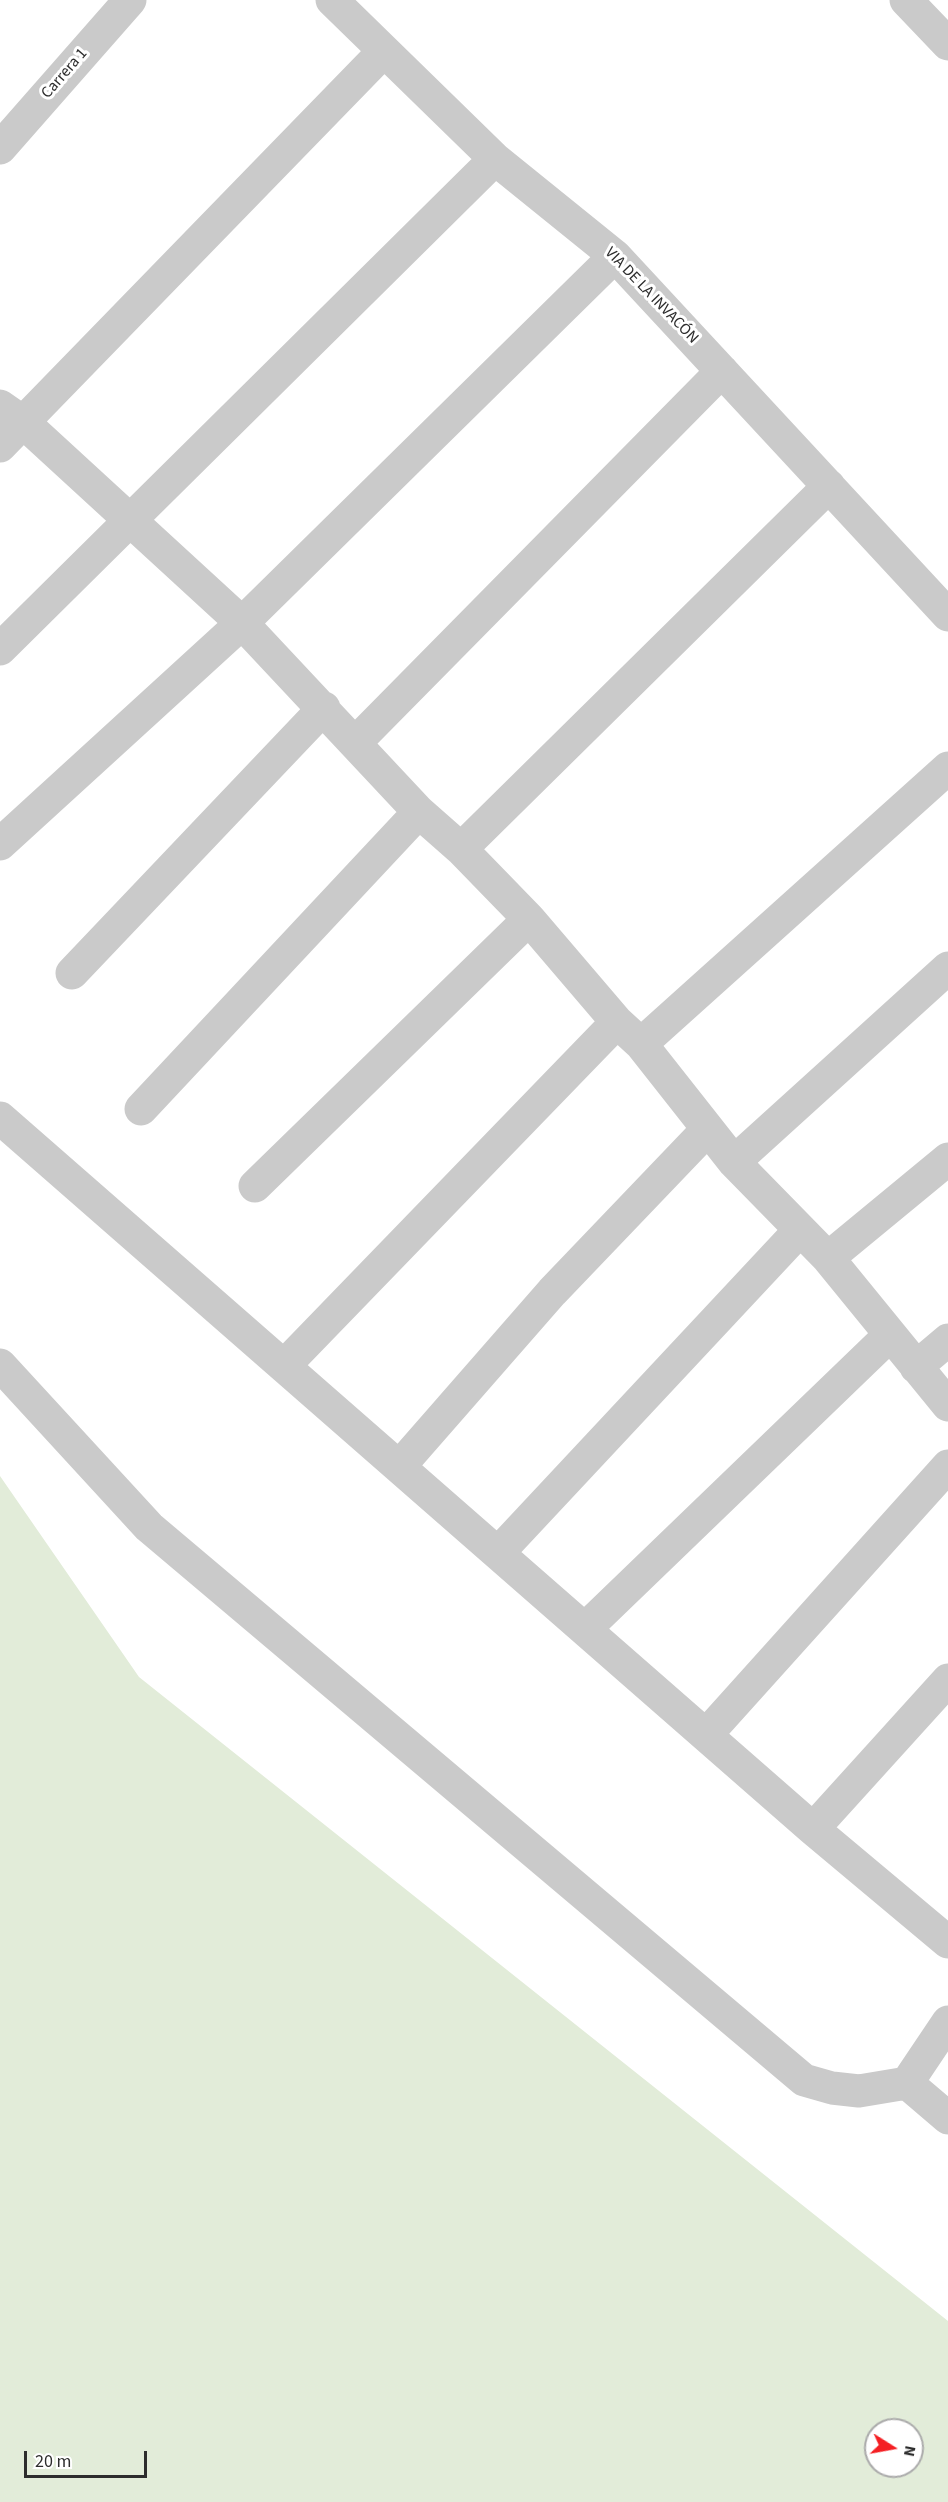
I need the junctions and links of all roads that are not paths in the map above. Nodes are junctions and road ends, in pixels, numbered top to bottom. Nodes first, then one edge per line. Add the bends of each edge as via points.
1 (130, 0) edge
2 (332, 0) edge
3 (906, 0) edge
4 (946, 38) edge
5 (384, 51) junction
6 (0, 148) edge
7 (495, 159) junction
8 (615, 256) junction
9 (722, 371) junction
10 (12, 414) edge
11 (0, 446) edge
12 (829, 486) junction
13 (130, 521) junction
14 (948, 615) edge
15 (242, 623) junction
16 (0, 649) edge
17 (324, 708) junction
18 (356, 742) junction
19 (948, 768) edge
20 (419, 812) junction
21 (0, 844) edge
22 (461, 849) junction
23 (529, 919) junction
24 (948, 968) edge
25 (72, 973) dead end
26 (617, 1022) junction
27 (640, 1044) junction
28 (141, 1109) dead end
29 (0, 1118) edge
30 (707, 1130) junction
31 (948, 1159) edge
32 (734, 1162) junction
33 (255, 1186) dead end
34 (800, 1230) junction
35 (828, 1258) junction
36 (890, 1335) junction
37 (948, 1341) edge
38 (0, 1365) edge
39 (284, 1366) junction
40 (916, 1367) junction
41 (948, 1405) edge
42 (948, 1466) edge
43 (399, 1467) junction
44 (498, 1553) junction
45 (585, 1629) junction
46 (948, 1680) edge
47 (706, 1735) junction
48 (813, 1829) junction
49 (948, 1942) edge
50 (948, 2022) edge
51 (907, 2083) junction
52 (948, 2118) edge

1 - 6 street, Carrera 1
2 - 5 street, VIA DE LA INVACÓN
3 - 4 street
5 - 7 street, VIA DE LA INVACÓN
5 - 10 street
7 - 8 street, VIA DE LA INVACÓN
7 - 13 street
8 - 9 street, VIA DE LA INVACÓN
8 - 15 street
9 - 12 street, VIA DE LA INVACÓN
9 - 18 street
10 - 11 street
10 - 13 street
12 - 14 street, VIA DE LA INVACÓN
12 - 22 street
13 - 15 street
13 - 16 street
15 - 17 street
15 - 21 street
17 - 18 street
17 - 25 street
18 - 20 street
19 - 27 street
20 - 22 street
20 - 28 street
22 - 23 street
23 - 26 street
23 - 33 street
24 - 32 street
26 - 27 street
26 - 39 street
27 - 30 street
29 - 39 street
30 - 32 street
30 - 43 street via 552,1292
31 - 35 street
32 - 34 street
34 - 35 street
34 - 44 street
35 - 36 street
36 - 40 street
36 - 45 street
37 - 40 street
38 - 51 street via 149,1527 804,2080 859,2091
39 - 43 street
40 - 41 street
42 - 47 street
43 - 44 street
44 - 45 street
45 - 47 street
46 - 48 street
47 - 48 street
48 - 49 street
50 - 51 street
51 - 52 street

